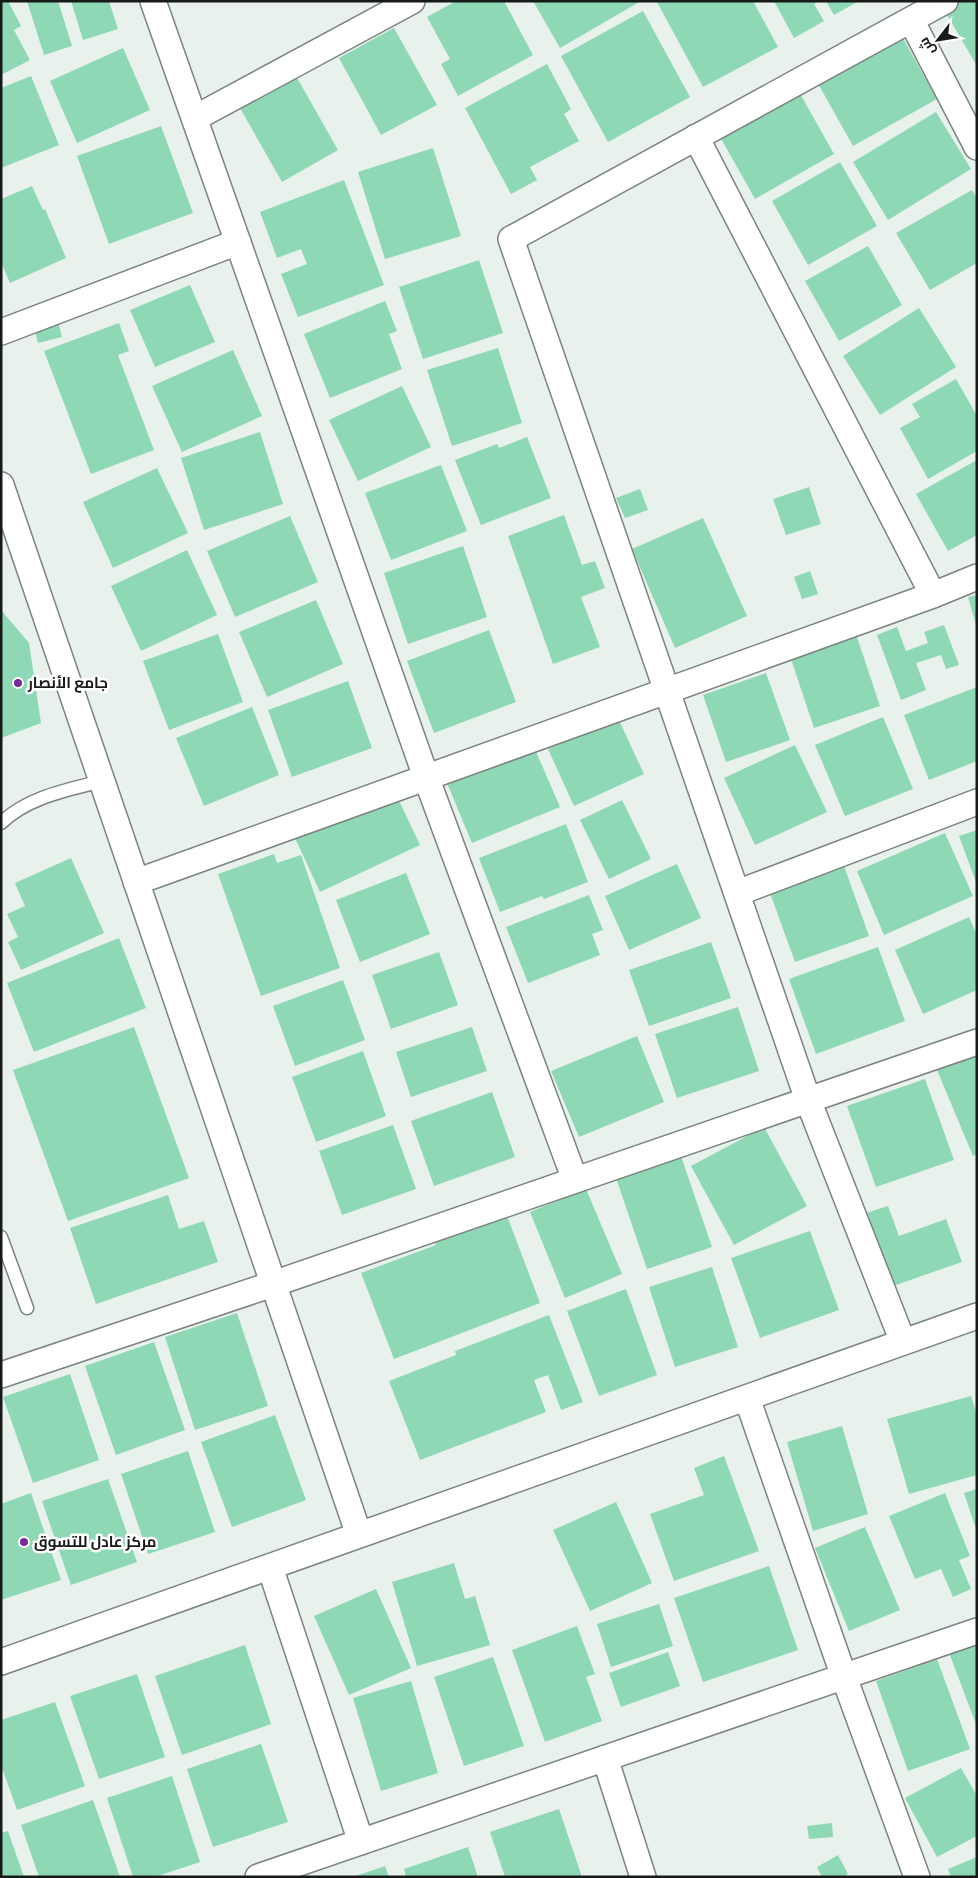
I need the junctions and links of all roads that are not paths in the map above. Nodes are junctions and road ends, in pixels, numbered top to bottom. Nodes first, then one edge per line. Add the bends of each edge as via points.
1 (153, 1) edge
2 (412, 1) edge
3 (926, 8) edge
4 (195, 118) junction
5 (696, 137) junction
6 (977, 147) edge
7 (238, 242) junction
8 (1, 332) edge
9 (1, 485) edge
10 (8, 526) edge
11 (977, 577) edge
12 (933, 595) junction
13 (667, 690) junction
14 (426, 777) junction
15 (102, 781) junction
16 (977, 802) edge
17 (1, 822) edge
18 (136, 882) junction
19 (737, 893) junction
20 (977, 1042) edge
21 (808, 1100) junction
22 (575, 1180) junction
23 (1, 1237) edge
24 (274, 1284) junction
25 (27, 1308) dead end
26 (977, 1316) edge
27 (903, 1342) junction
28 (1, 1375) edge
29 (747, 1398) junction
30 (359, 1535) junction
31 (270, 1567) junction
32 (977, 1631) edge
33 (1, 1662) edge
34 (844, 1677) junction
35 (605, 1758) junction
36 (360, 1842) junction
37 (258, 1877) edge
38 (643, 1877) edge
39 (917, 1877) edge

1 - 4 street
2 - 4 street
3 - 5 street
3 - 6 street
4 - 7 street
5 - 12 street
5 - 13 street via 511,239
7 - 8 street
7 - 14 street
9 - 10 street
10 - 15 street
11 - 12 street
12 - 13 street
13 - 14 street
13 - 19 street
14 - 18 street
14 - 22 street
15 - 17 lane via 50,794
15 - 18 street
16 - 19 street
18 - 24 street
19 - 21 street
20 - 21 street
21 - 22 street
21 - 27 street
22 - 24 street
23 - 25 lane
24 - 28 street
24 - 30 street
26 - 27 street
27 - 29 street
29 - 30 street
29 - 34 street
30 - 31 street
31 - 33 street
31 - 36 street
32 - 34 street
34 - 35 street
34 - 39 street
35 - 36 street
35 - 38 street
36 - 37 street

